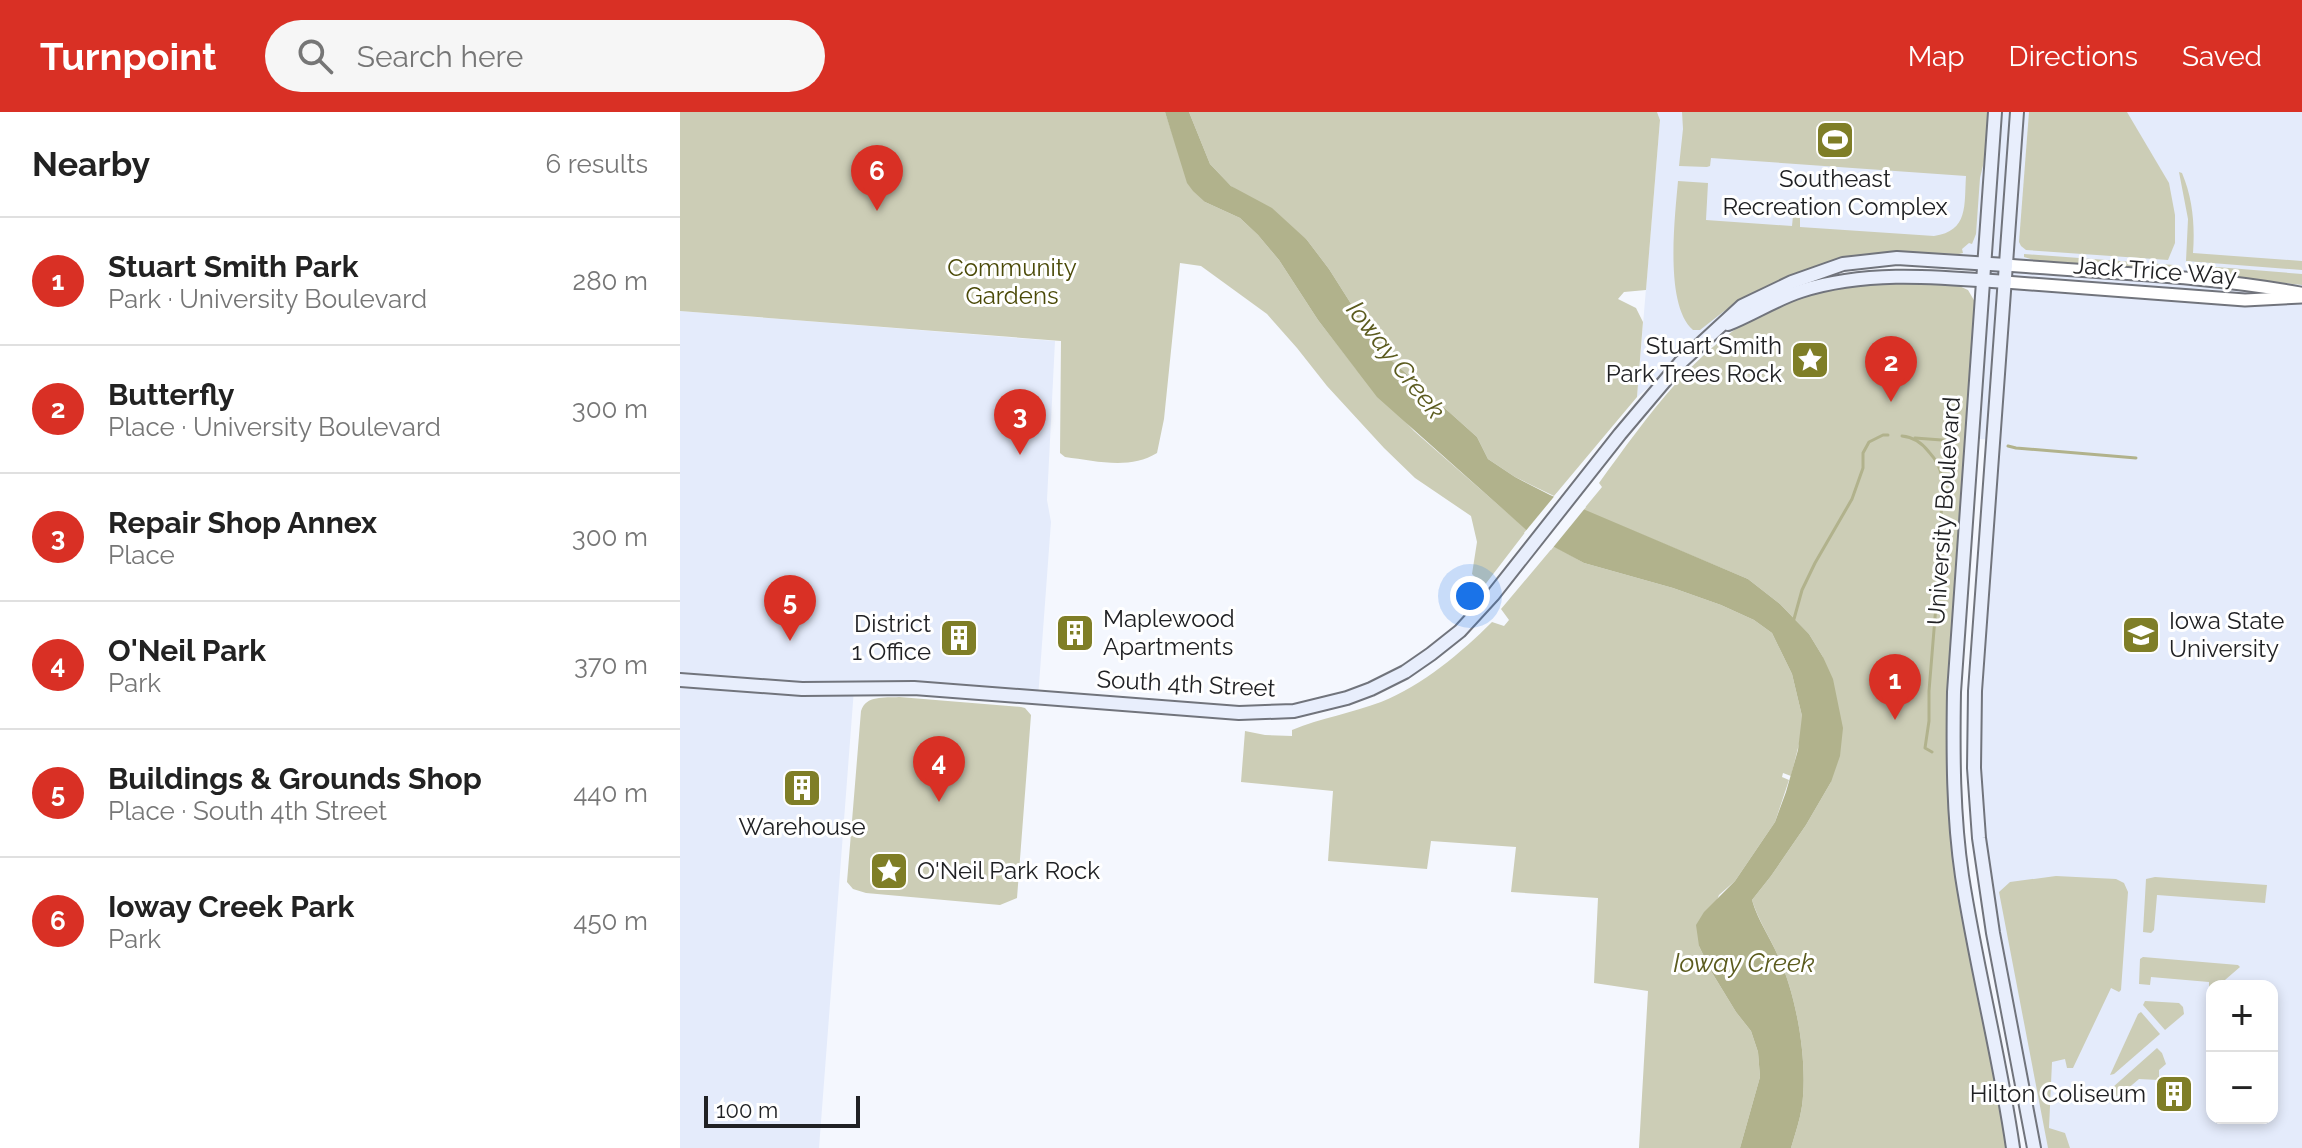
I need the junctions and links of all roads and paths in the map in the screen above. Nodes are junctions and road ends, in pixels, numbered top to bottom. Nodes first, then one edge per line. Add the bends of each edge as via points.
1 (1995, 112) edge
2 (2017, 112) edge
3 (1983, 263) junction
4 (2006, 265) junction
5 (1982, 280) junction
6 (2005, 282) junction
7 (2302, 295) edge
8 (1721, 326) junction
9 (680, 680) edge
10 (2013, 1148) edge
11 (2034, 1148) edge

1 - 3 main road, University Boulevard
2 - 4 main road, University Boulevard
3 - 4 main road, South 4th Street
3 - 5 main road, University Boulevard
3 - 8 main road, South 4th Street via 1897,258 1843,264 1768,292
4 - 6 main road, University Boulevard
4 - 7 street, Jack Trice Way via 2246,284
5 - 6 main road, South 4th Street
5 - 8 main road, South 4th Street via 1892,277 1840,282 1783,297
5 - 10 main road, University Boulevard via 1953,768 1962,876
6 - 7 street, Jack Trice Way via 2245,300
6 - 11 main road, University Boulevard via 1974,768 1984,874
8 - 9 main road, South 4th Street via 1680,363 1460,631 1371,689 1294,711 1239,713 914,688 802,689

